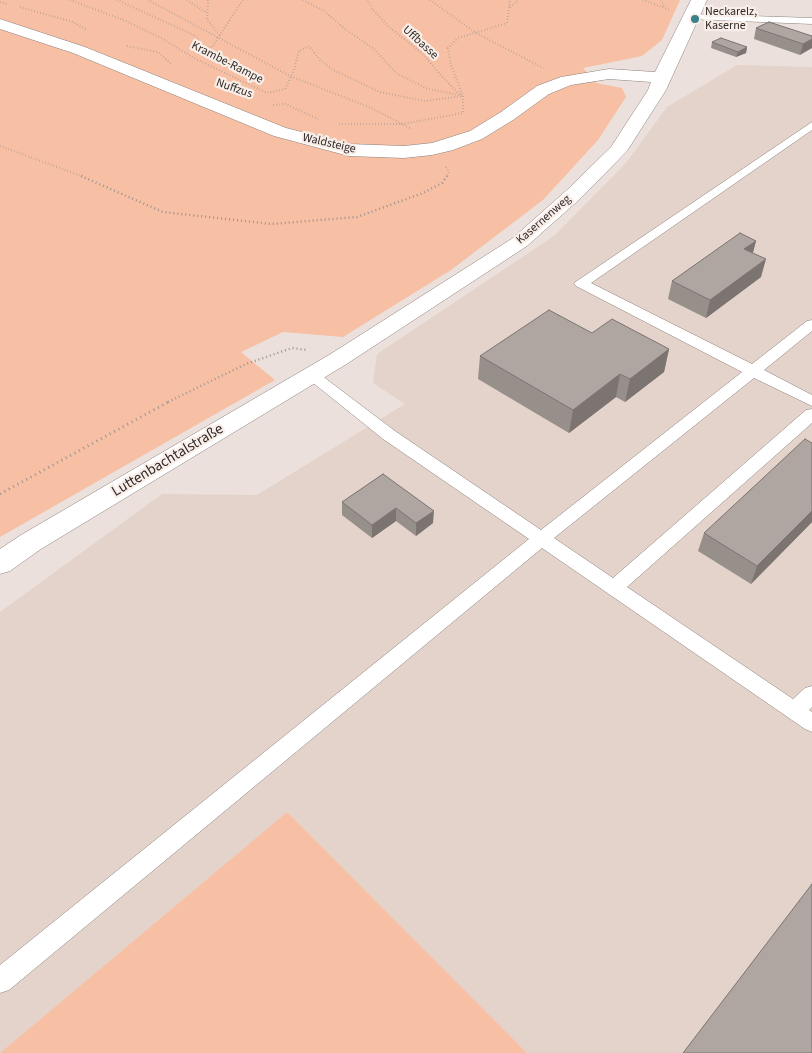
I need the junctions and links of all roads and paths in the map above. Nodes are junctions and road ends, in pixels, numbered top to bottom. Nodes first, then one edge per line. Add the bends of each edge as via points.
1 (70, 0) edge
2 (118, 0) edge
3 (148, 0) edge
4 (186, 0) edge
5 (208, 0) edge
6 (243, 0) edge
7 (304, 0) edge
8 (368, 0) edge
9 (430, 0) edge
10 (510, 0) edge
11 (520, 0) edge
12 (643, 0) edge
13 (661, 0) edge
14 (699, 0) edge
15 (0, 2) edge
16 (9, 4) dead end
17 (18, 7) dead end
18 (509, 8) junction
19 (207, 13) junction
20 (690, 19) junction
21 (812, 21) edge
22 (0, 24) edge
23 (88, 30) dead end
24 (476, 33) junction
25 (220, 35) junction
26 (119, 44) dead end
27 (172, 64) dead end
28 (291, 76) junction
29 (661, 78) junction
30 (567, 81) junction
31 (463, 96) junction
32 (269, 105) dead end
33 (321, 120) dead end
34 (339, 124) dead end
35 (402, 124) junction
36 (812, 125) edge
37 (0, 146) edge
38 (432, 149) junction
39 (812, 324) edge
40 (337, 360) junction
41 (754, 370) junction
42 (312, 375) junction
43 (812, 401) edge
44 (812, 414) edge
45 (0, 494) edge
46 (541, 539) junction
47 (0, 563) edge
48 (614, 588) junction
49 (812, 694) edge
50 (795, 711) junction
51 (812, 723) edge
52 (0, 981) edge

1 - 28 path, Krambe-Rampe via 126,21 267,93 284,90
2 - 25 path via 196,36 202,47 212,46
3 - 25 path
4 - 19 path
5 - 19 path
6 - 25 path
7 - 31 path via 374,49 396,73 428,89
8 - 31 path, Uffbasse via 390,28 422,53
9 - 24 path
10 - 18 path
11 - 18 path
12 - 13 path via 664,7
14 - 20 street, Kasernenweg
15 - 16 path
17 - 23 path via 73,22
18 - 24 path via 507,23
19 - 25 path via 207,20
20 - 21 lane
20 - 29 street, Kasernenweg
22 - 38 street, Waldsteige via 79,50 280,132 349,150 404,152
24 - 30 path
24 - 31 path via 458,38 448,48
25 - 28 path
26 - 27 path via 158,52
28 - 31 path, Krambe-Rampe via 299,51 308,46 332,70 380,92 424,101
28 - 35 path via 369,107
29 - 30 street, Waldsteige via 609,74
29 - 40 street, Kasernenweg via 657,90 618,151 520,242
30 - 38 street, Waldsteige via 543,90 476,135
31 - 35 path via 463,114
32 - 33 path, Nuffzus via 285,104
34 - 35 path
35 - 38 path via 412,129
36 - 41 lane via 581,283
37 - 38 path via 77,174 163,212 271,224 357,216 423,193 442,183 449,173
39 - 41 lane
40 - 42 street, Luttenbachtalstraße
40 - 45 path via 292,348 246,364 143,414
41 - 43 lane
41 - 46 lane
42 - 46 lane via 389,435
42 - 47 street, Luttenbachtalstraße
44 - 48 lane
46 - 48 lane
46 - 52 lane
48 - 50 lane
49 - 50 lane
50 - 51 lane

